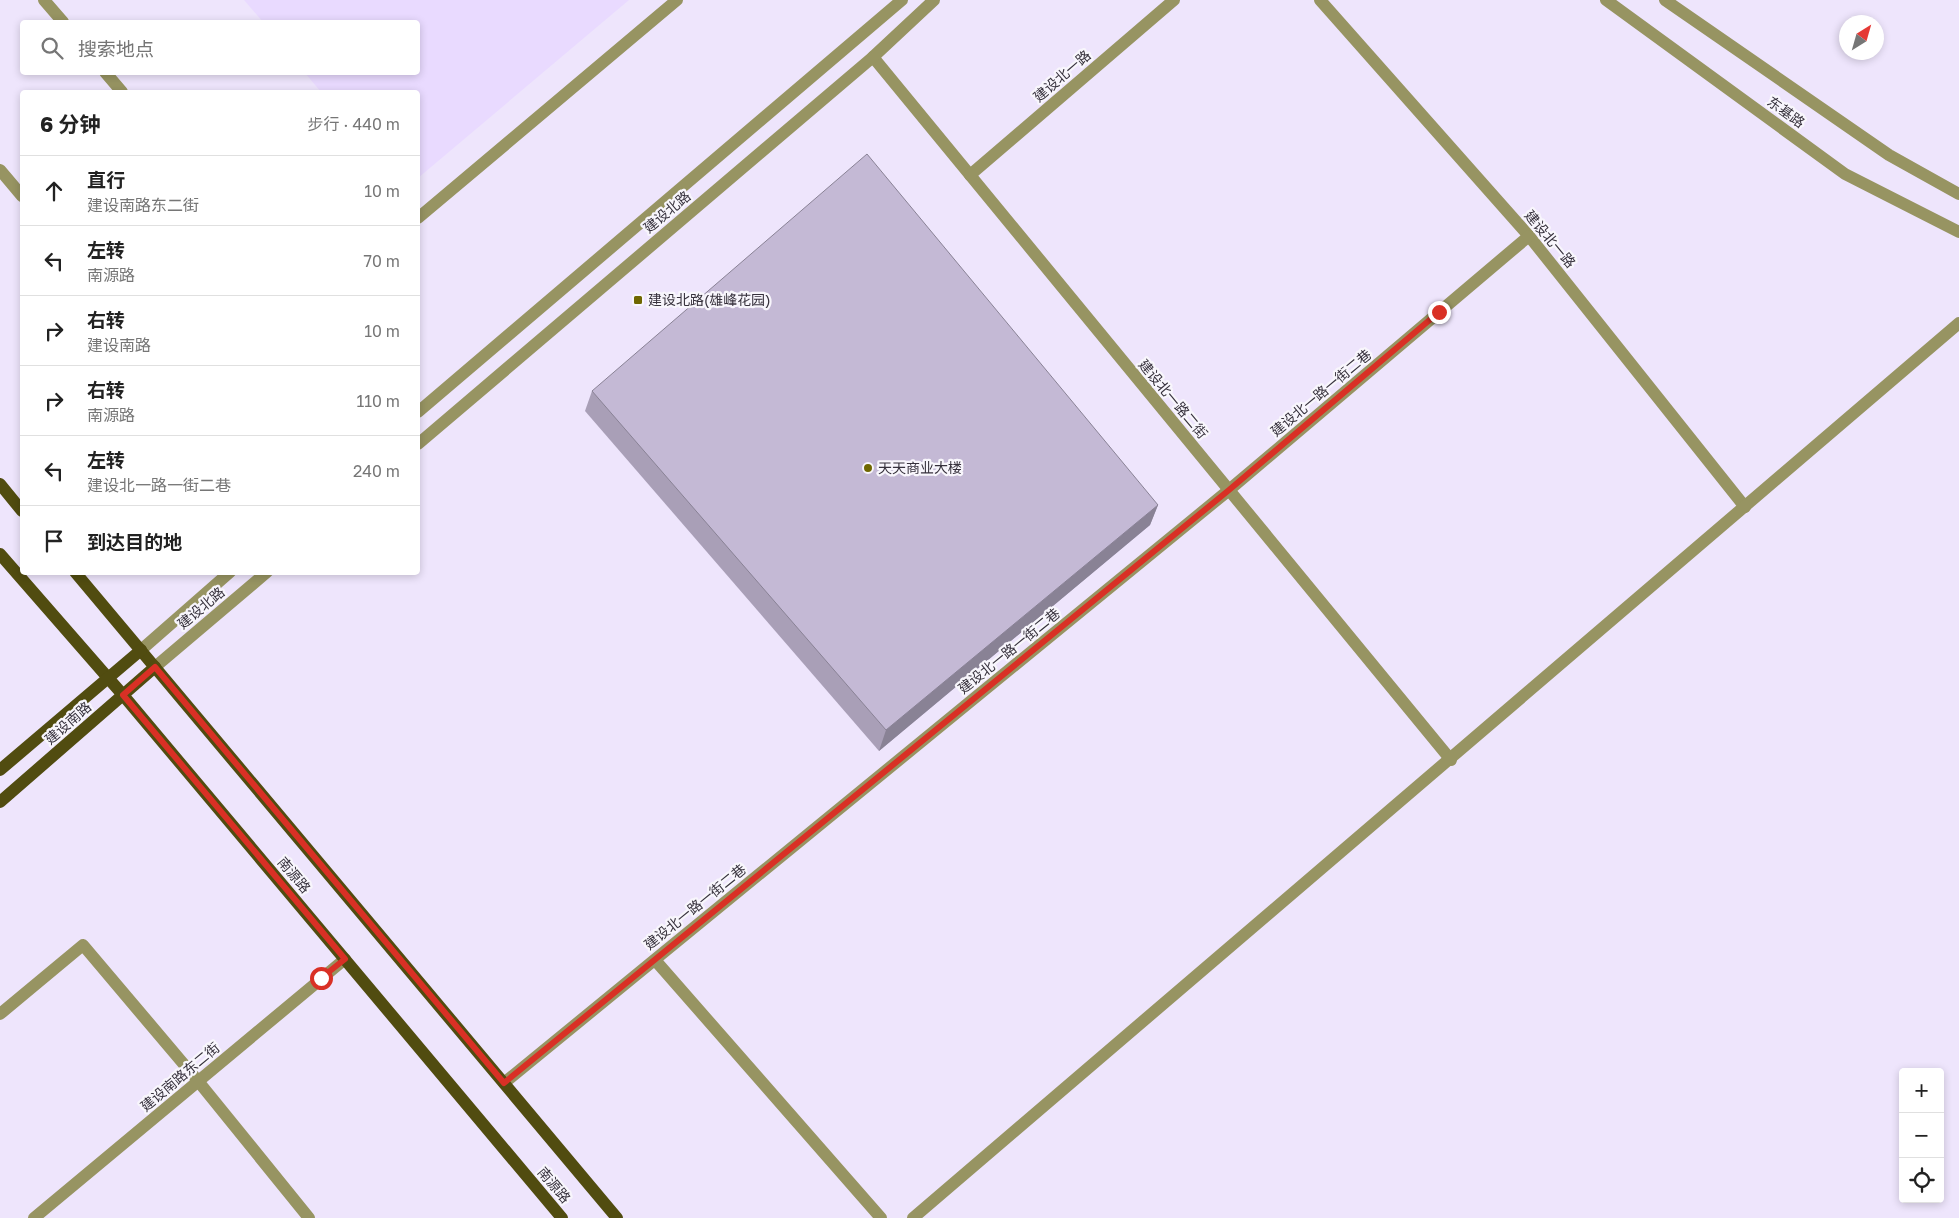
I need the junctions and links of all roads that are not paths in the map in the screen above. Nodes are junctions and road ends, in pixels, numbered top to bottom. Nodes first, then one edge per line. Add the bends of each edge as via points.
1 (44, 0) edge
2 (677, 0) edge
3 (902, 0) edge
4 (934, 0) edge
5 (1174, 0) edge
6 (1320, 0) edge
7 (1606, 0) edge
8 (1665, 0) edge
9 (61, 20) edge
10 (872, 57) junction
11 (108, 75) edge
12 (120, 90) edge
13 (0, 170) edge
14 (970, 175) junction
15 (20, 194) edge
16 (1959, 194) edge
17 (420, 216) edge
18 (1959, 232) edge
19 (1529, 236) junction
20 (1959, 323) edge
21 (420, 410) edge
22 (420, 438) edge
23 (0, 484) edge
24 (1229, 490) junction
25 (1745, 506) junction
26 (20, 509) edge
27 (0, 554) edge
28 (78, 575) edge
29 (227, 575) edge
30 (263, 575) edge
31 (141, 650) junction
32 (155, 667) junction
33 (108, 678) junction
34 (123, 695) junction
35 (1451, 760) junction
36 (0, 770) edge
37 (0, 802) edge
38 (345, 959) junction
39 (655, 960) junction
40 (0, 1014) edge
41 (198, 1081) junction
42 (504, 1083) junction
43 (34, 1218) edge
44 (309, 1218) edge
45 (562, 1218) edge
46 (617, 1218) edge
47 (881, 1218) edge
48 (913, 1218) edge

1 - 9 street
2 - 17 street
3 - 21 street, 建设北路
4 - 10 street, 建设北路
5 - 14 street, 建设北一路
6 - 19 street, 建设北一路
7 - 18 street, 东基路 via 1845,174
8 - 16 street, 东基路 via 1889,155
10 - 14 street, 建设北一路二街
10 - 22 street, 建设北路
11 - 12 street
13 - 15 street
14 - 24 street, 建设北一路二街
19 - 24 street, 建设北一路一街二巷
19 - 25 street, 建设北一路
20 - 25 street
23 - 26 main road
24 - 35 street, 建设北一路二街
24 - 39 street, 建设北一路一街二巷
25 - 35 street
27 - 33 main road, 南源路
28 - 31 main road, 南源路
29 - 31 street, 建设北路
30 - 32 street, 建设北路
31 - 32 main road, 南源路
31 - 33 main road
32 - 34 main road, 建设南路
32 - 42 main road, 南源路
33 - 34 main road, 南源路
33 - 36 main road
34 - 37 main road, 建设南路
34 - 38 main road, 南源路
35 - 48 street
38 - 41 street, 建设南路东二街
38 - 45 main road, 南源路
39 - 42 street, 建设北一路一街二巷
39 - 47 street
40 - 41 street via 83,945
41 - 43 street, 建设南路东二街
41 - 44 street
42 - 46 main road, 南源路

